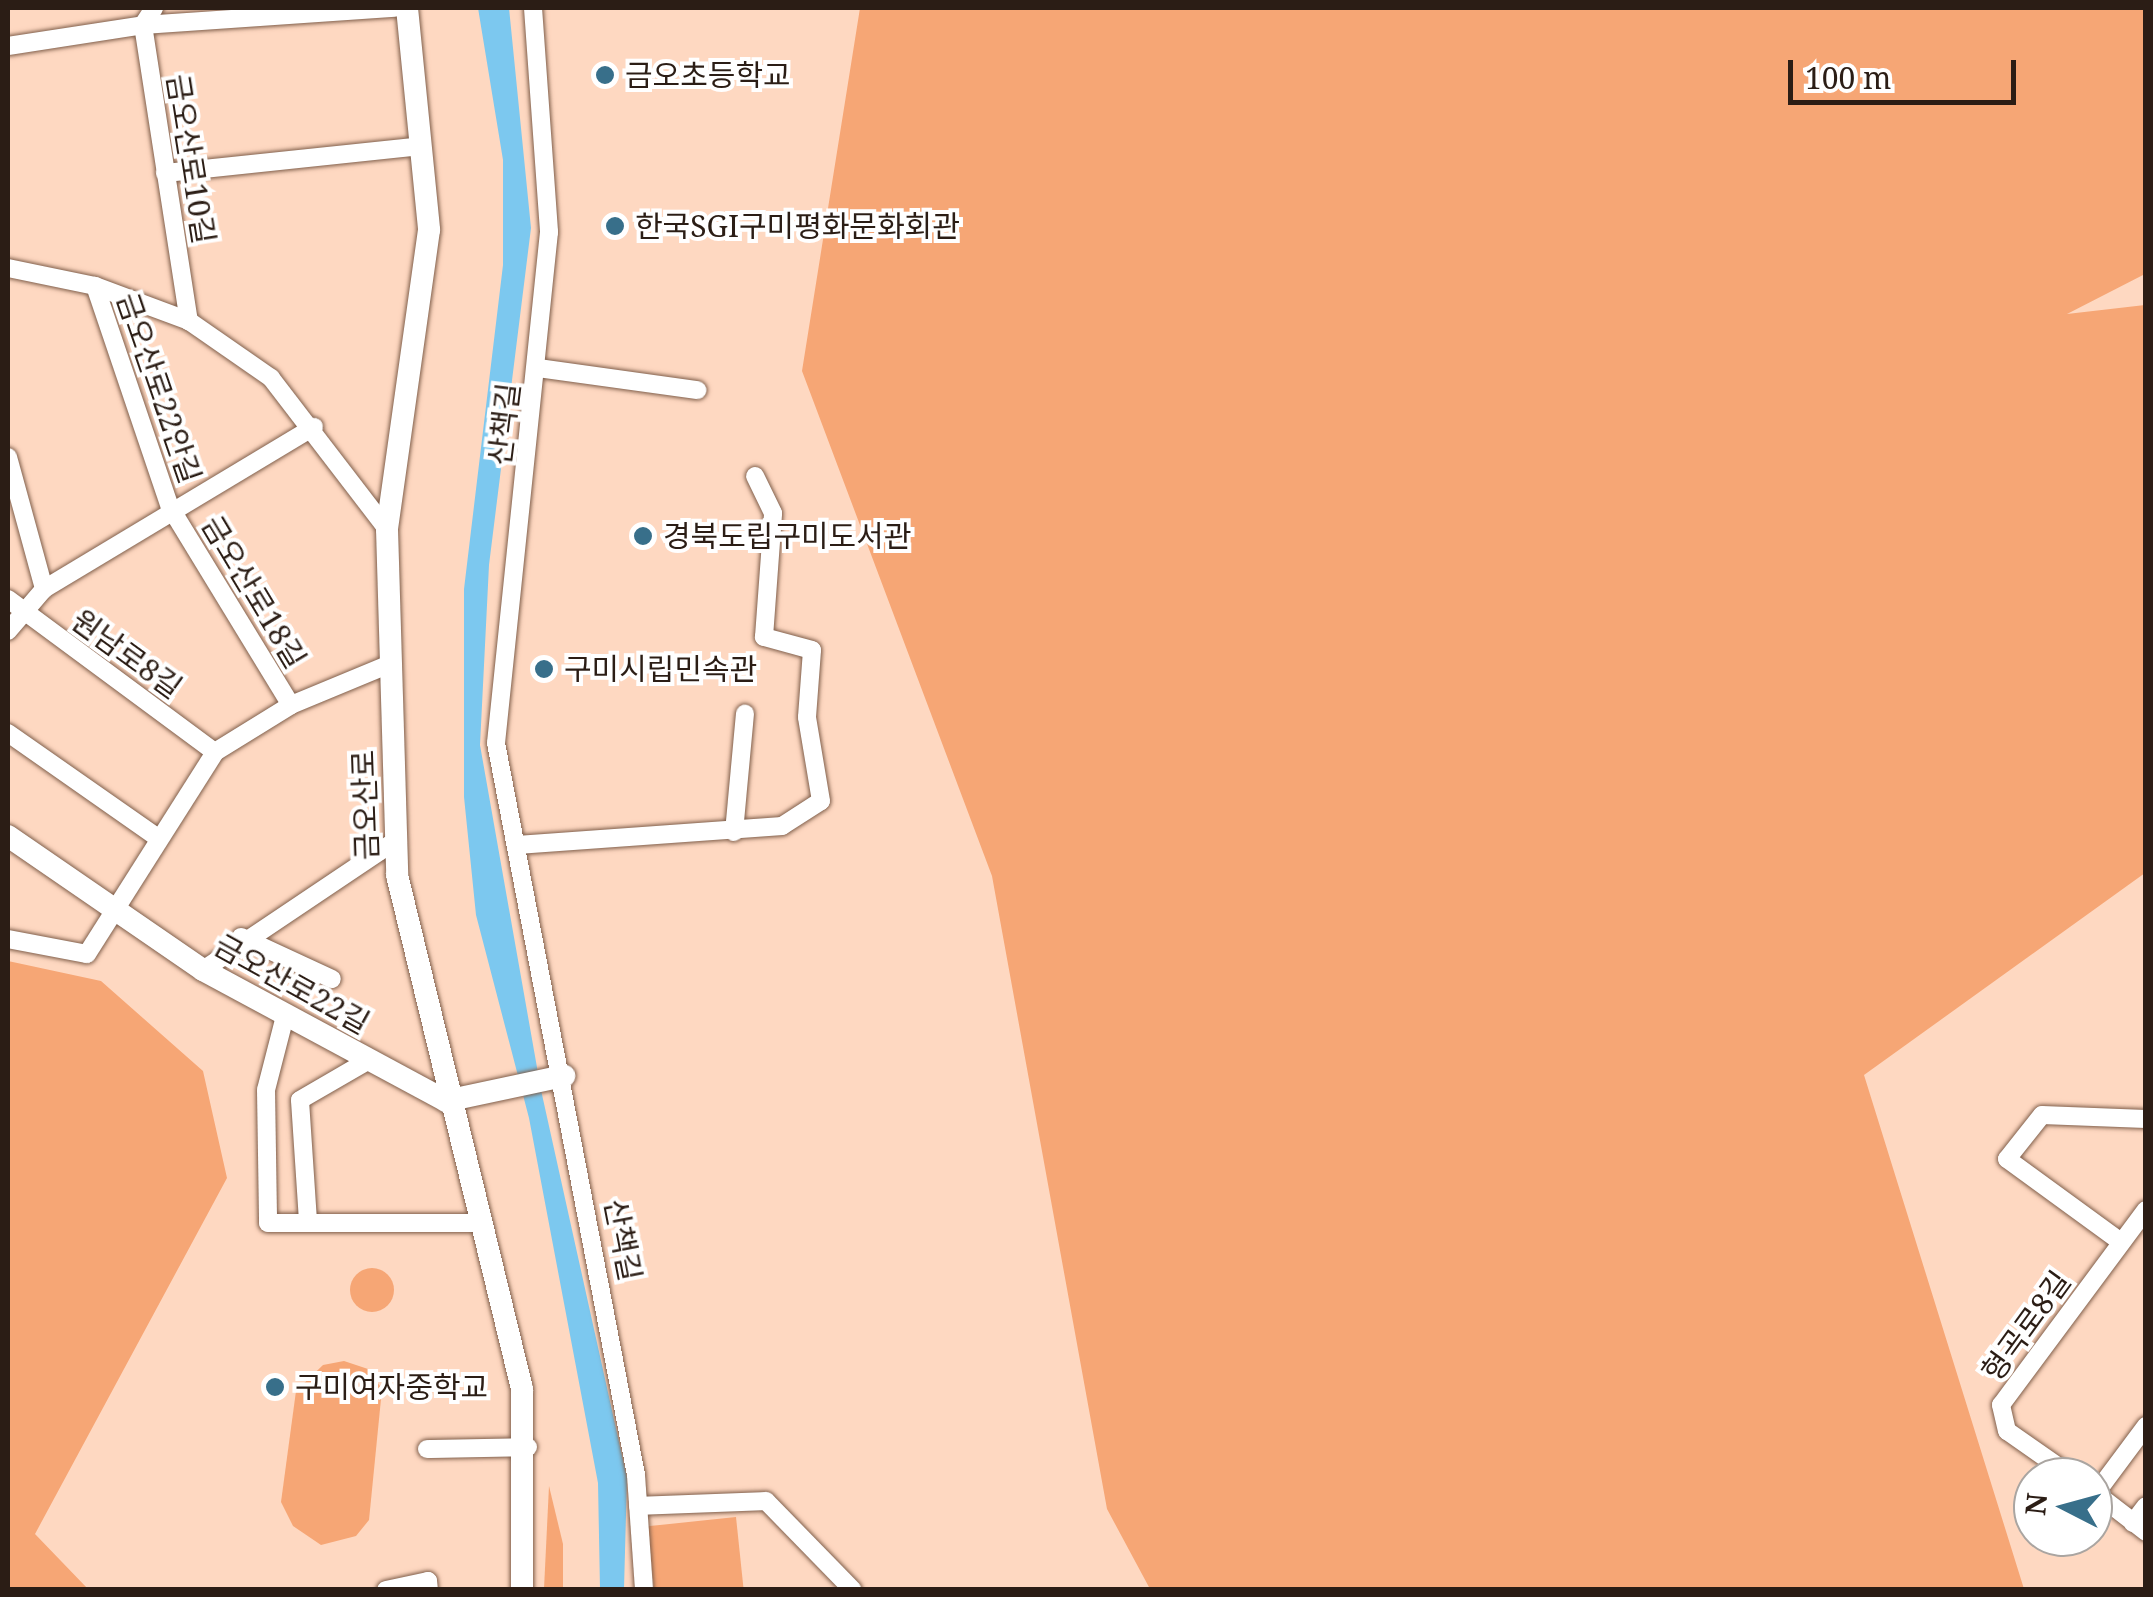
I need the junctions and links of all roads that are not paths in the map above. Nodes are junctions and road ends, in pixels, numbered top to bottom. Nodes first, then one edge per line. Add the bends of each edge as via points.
1 (154, 8) edge
2 (394, 8) edge
3 (407, 8) edge
4 (533, 8) edge
5 (143, 25) junction
6 (8, 46) edge
7 (422, 146) junction
8 (165, 173) junction
9 (8, 268) edge
10 (95, 286) junction
11 (189, 321) junction
12 (538, 368) junction
13 (697, 390) dead end
14 (314, 427) junction
15 (8, 457) edge
16 (756, 476) dead end
17 (170, 507) junction
18 (388, 529) junction
19 (44, 589) junction
20 (14, 605) edge
21 (8, 631) edge
22 (390, 664) junction
23 (291, 706) junction
24 (745, 714) dead end
25 (8, 734) edge
26 (215, 752) junction
27 (734, 832) junction
28 (8, 836) edge
29 (158, 838) junction
30 (395, 841) junction
31 (517, 845) junction
32 (114, 910) junction
33 (240, 937) junction
34 (8, 939) edge
35 (203, 970) junction
36 (332, 979) dead end
37 (285, 1016) junction
38 (369, 1060) junction
39 (564, 1076) junction
40 (446, 1101) junction
41 (2146, 1119) edge
42 (2146, 1210) edge
43 (308, 1221) junction
44 (478, 1223) junction
45 (2121, 1242) junction
46 (2146, 1426) edge
47 (528, 1447) junction
48 (427, 1450) dead end
49 (2044, 1457) edge
50 (2113, 1468) edge
51 (638, 1506) junction
52 (2146, 1506) edge
53 (2113, 1507) edge
54 (2139, 1527) edge
55 (386, 1590) edge
56 (428, 1590) edge
57 (522, 1590) edge
58 (644, 1590) edge
59 (853, 1590) edge

1 - 5 street
2 - 5 street
3 - 7 street, 금오산로
4 - 12 street, 산책길 via 549,232
5 - 6 street
5 - 8 street, 금오산로10길
7 - 8 street
7 - 18 street, 금오산로 via 428,262
8 - 11 street, 금오산로10길
9 - 10 street
10 - 11 street
10 - 17 street, 금오산로22안길
11 - 14 street via 271,378
12 - 13 street
12 - 31 street, 산책길 via 496,743
14 - 17 street, 금오산로22안길
14 - 18 street
15 - 19 street
16 - 27 street via 773,513 764,637 812,650 808,717 821,802 782,826
17 - 19 street, 금오산로22안길
17 - 23 street, 금오산로18길
18 - 22 street, 금오산로
19 - 20 street, 금오산로22안길
20 - 21 street, 금오산로22안길
20 - 26 street, 원남로8길
22 - 23 street, 금오산로18길
22 - 30 street, 금오산로
23 - 26 street, 금오산로18길
24 - 27 street
25 - 29 street
26 - 29 street, 금오산로18길
27 - 31 street
28 - 32 street, 금오산로22길
29 - 32 street, 금오산로18길
30 - 33 street
30 - 40 street, 금오산로
31 - 39 street, 산책길
32 - 34 street via 87,954
32 - 35 street, 금오산로22길
33 - 35 street
33 - 36 street
35 - 37 street, 금오산로22길
37 - 38 street, 금오산로22길
37 - 43 street via 266,1090 268,1223
38 - 40 street, 금오산로22길
38 - 43 street via 300,1100
39 - 40 street
39 - 51 street, 산책길
40 - 44 street, 금오산로
41 - 45 street via 2042,1115 2007,1160
42 - 45 street, 형곡로8길
43 - 44 street
44 - 47 street, 금오산로
45 - 49 street, 형곡로8길 via 2002,1405 2007,1431
46 - 50 street
47 - 48 street
47 - 57 street, 금오산로
51 - 58 street, 산책길
51 - 59 street via 766,1501
52 - 54 street
53 - 54 street
55 - 56 street via 428,1581

